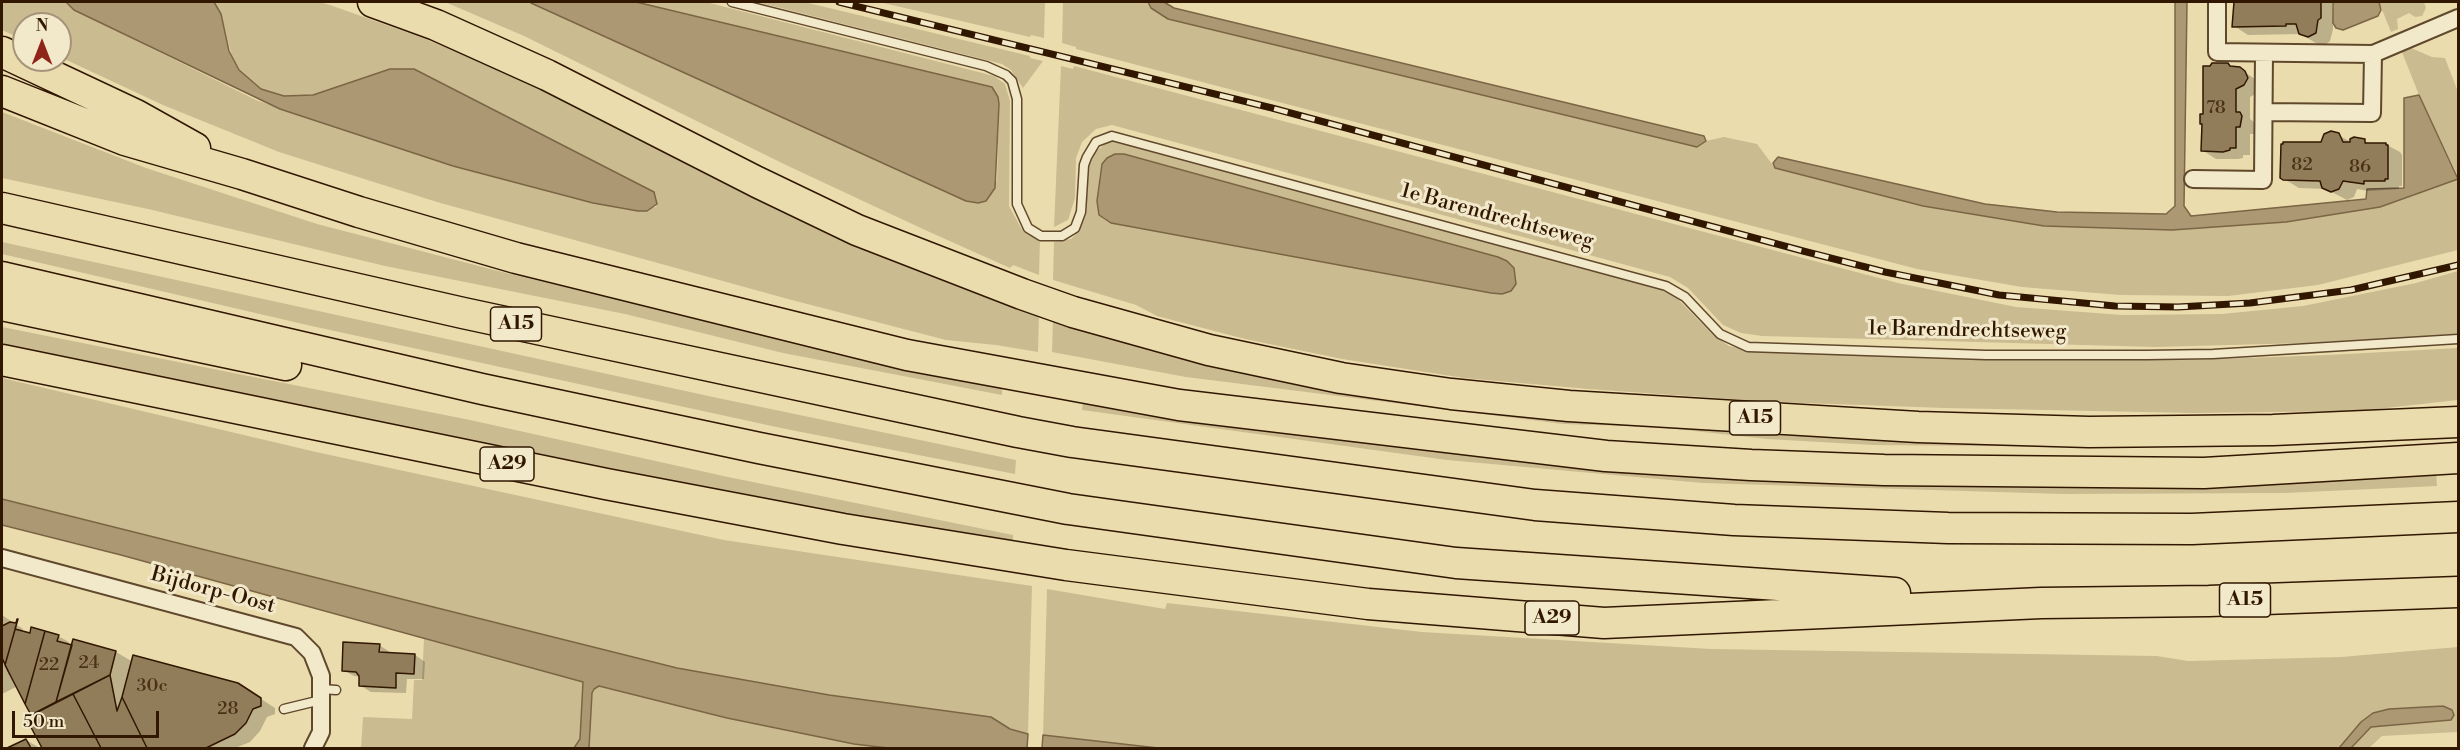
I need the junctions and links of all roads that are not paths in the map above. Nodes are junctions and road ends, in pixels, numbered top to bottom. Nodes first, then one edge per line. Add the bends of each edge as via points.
1 (373, 2) edge
2 (732, 2) edge
3 (2217, 2) edge
4 (2458, 18) edge
5 (2, 52) edge
6 (2264, 53) junction
7 (2373, 54) junction
8 (2, 91) edge
9 (2264, 112) junction
10 (242, 174) junction
11 (2193, 178) dead end
12 (2, 208) edge
13 (2, 277) edge
14 (2, 305) edge
15 (2458, 339) edge
16 (2, 360) edge
17 (482, 389) junction
18 (2453, 422) edge
19 (2453, 458) edge
20 (2453, 517) edge
21 (2, 558) edge
22 (2453, 592) edge
23 (2041, 603) junction
24 (326, 693) junction
25 (284, 709) dead end
26 (314, 748) edge

1 - 18 highway, A15 via 436,25 547,75 857,230 1073,312 1209,350 1341,378 1569,406 1918,427 2089,432 2273,430
2 - 15 lane, 1e Barendrechtseweg via 986,66 1006,75 1017,99 1017,204 1028,228 1041,236 1062,236 1075,228 1081,212 1084,165 1096,142 1113,136 1666,286 1685,297 1720,334 1748,346 2136,356
3 - 6 street via 2217,52
4 - 7 street
5 - 10 highway, A15 via 136,115
6 - 7 street
6 - 9 street
7 - 9 street via 2372,113
8 - 10 highway, A15 via 124,140
9 - 11 street via 2263,180
10 - 19 highway, A15 via 516,258 906,355 1179,405 1606,456 1751,465 2204,473
12 - 20 highway, A15 via 463,313 1018,432 1535,505 1734,520 1948,528 2192,529
13 - 17 highway, A15
14 - 17 highway, A15 via 302,368
16 - 23 highway, A29 via 843,529 1066,566 1368,604 1604,623
17 - 23 highway, A15 via 1068,509 1456,564
21 - 24 street, Bijdorp-Oost via 296,637 312,652
22 - 23 highway, A15
24 - 25 lane
24 - 26 street, Bijdorp-Oost via 321,732

